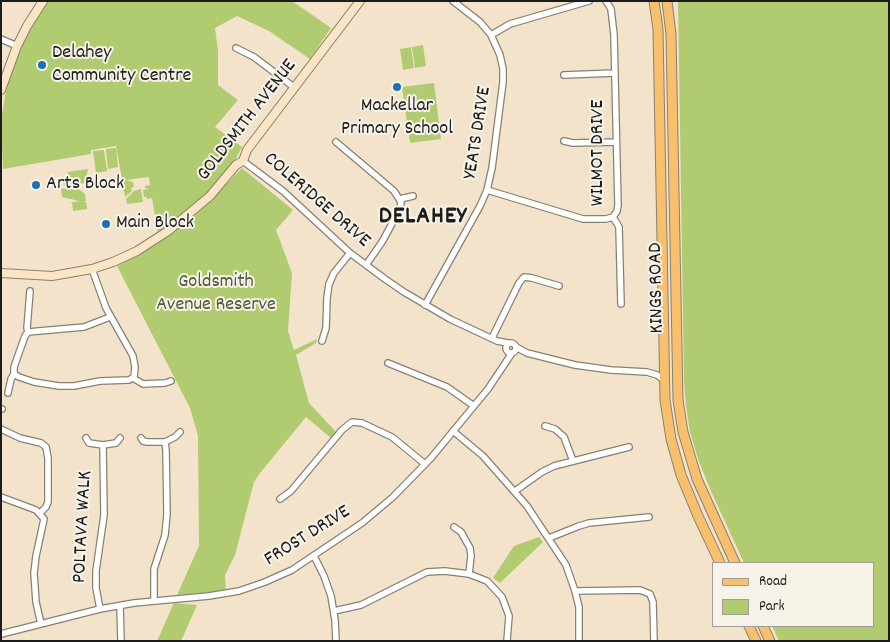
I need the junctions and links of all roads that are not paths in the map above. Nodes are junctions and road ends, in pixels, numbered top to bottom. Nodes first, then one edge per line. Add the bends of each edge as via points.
1 (43, 1) edge
2 (360, 1) edge
3 (453, 1) edge
4 (590, 1) edge
5 (606, 1) edge
6 (654, 1) edge
7 (668, 1) edge
8 (491, 35) junction
9 (1, 39) edge
10 (16, 46) junction
11 (236, 48) dead end
12 (615, 73) junction
13 (564, 75) dead end
14 (295, 88) junction
15 (1, 90) edge
16 (564, 141) dead end
17 (336, 142) dead end
18 (616, 142) junction
19 (243, 161) junction
20 (487, 190) junction
21 (413, 196) dead end
22 (400, 199) junction
23 (613, 217) junction
24 (350, 253) junction
25 (366, 265) junction
26 (92, 269) junction
27 (1, 273) edge
28 (559, 286) dead end
29 (30, 292) dead end
30 (621, 304) dead end
31 (425, 305) junction
32 (110, 317) junction
33 (28, 332) junction
34 (495, 340) junction
35 (322, 341) dead end
36 (511, 349) junction
37 (388, 362) dead end
38 (663, 364) junction
39 (646, 372) junction
40 (14, 374) junction
41 (133, 378) junction
42 (664, 380) junction
43 (171, 381) dead end
44 (8, 393) dead end
45 (474, 406) junction
46 (545, 426) dead end
47 (1, 428) edge
48 (453, 431) junction
49 (180, 432) dead end
50 (86, 438) dead end
51 (120, 438) dead end
52 (141, 438) dead end
53 (164, 442) junction
54 (103, 445) junction
55 (629, 447) dead end
56 (573, 461) junction
57 (425, 464) junction
58 (515, 492) junction
59 (1, 497) edge
60 (280, 499) dead end
61 (40, 512) junction
62 (649, 517) dead end
63 (454, 527) dead end
64 (549, 538) junction
65 (314, 556) junction
66 (720, 562) edge
67 (735, 562) edge
68 (469, 574) junction
69 (575, 591) junction
70 (154, 601) junction
71 (120, 606) junction
72 (100, 609) junction
73 (334, 611) junction
74 (41, 624) junction
75 (749, 627) edge
76 (763, 627) edge
77 (1, 634) edge
78 (121, 641) edge
79 (336, 641) edge
80 (507, 641) edge
81 (579, 641) edge
82 (654, 641) edge
83 (756, 641) edge
84 (770, 641) edge

1 - 10 street
2 - 14 street, GOLDSMITH AVENUE
3 - 8 street, YEATS DRIVE
4 - 8 street via 510,24
5 - 12 street, WILMOT DRIVE via 612,18
6 - 38 main road, KINGS ROAD via 658,37
7 - 67 main road, KINGS ROAD via 678,400 683,432 697,479
8 - 20 street, YEATS DRIVE via 504,74
9 - 10 street
10 - 15 street
11 - 14 street via 254,57
12 - 13 street
12 - 18 street, WILMOT DRIVE
14 - 19 street, GOLDSMITH AVENUE via 247,150
16 - 18 street
17 - 22 street
18 - 23 street, WILMOT DRIVE via 618,208
19 - 24 street, COLERIDGE DRIVE via 296,202
19 - 26 street, GOLDSMITH AVENUE via 210,196 159,237 123,258
20 - 23 street via 583,219
20 - 31 street, YEATS DRIVE
21 - 22 street
22 - 25 street via 400,209
23 - 30 street, WILMOT DRIVE via 619,227
24 - 25 street, COLERIDGE DRIVE
24 - 35 street via 329,284
25 - 31 street, COLERIDGE DRIVE
26 - 27 street, GOLDSMITH AVENUE via 52,276
26 - 32 street
28 - 34 street via 527,276 521,279
29 - 33 street
31 - 34 street, COLERIDGE DRIVE
32 - 33 street via 84,327
32 - 41 street via 133,356
33 - 40 street via 13,369
34 - 36 street, COLERIDGE DRIVE
36 - 39 street, COLERIDGE DRIVE via 589,368
36 - 45 street, FROST DRIVE via 494,381
37 - 45 street via 439,383
38 - 39 street, COLERIDGE DRIVE
38 - 42 main road, KINGS ROAD
39 - 42 street, COLERIDGE DRIVE
40 - 41 street via 58,386
40 - 44 street
41 - 43 street via 143,384
42 - 66 main road, KINGS ROAD via 667,419 681,475
45 - 48 street, FROST DRIVE
46 - 56 street via 564,437
47 - 61 street via 20,438 41,443 47,449 48,502
48 - 57 street, FROST DRIVE
48 - 58 street via 483,456
49 - 53 street
50 - 54 street, POLTAVA WALK via 89,443
51 - 54 street, POLTAVA WALK via 116,443
52 - 53 street via 147,442
53 - 70 street via 167,514 165,535 154,569
54 - 72 street, POLTAVA WALK via 104,515 96,571
55 - 56 street
56 - 58 street via 542,472
57 - 60 street via 392,437 362,423 352,422 291,491
57 - 65 street, FROST DRIVE via 379,510
58 - 64 street
59 - 61 street
61 - 74 street via 44,523 34,573
62 - 64 street via 589,523
63 - 68 street via 461,532 470,548
64 - 69 street via 566,565
65 - 70 street, FROST DRIVE via 278,577 239,591
65 - 73 street via 327,583
68 - 73 street via 427,572 361,605
68 - 80 street via 487,581 502,597 509,616
69 - 81 street via 580,616
69 - 82 street via 640,590 650,594
70 - 71 street, FROST DRIVE
71 - 72 street, FROST DRIVE
71 - 78 street
72 - 74 street, FROST DRIVE
73 - 79 street
74 - 77 street, FROST DRIVE
75 - 83 main road
76 - 84 main road

